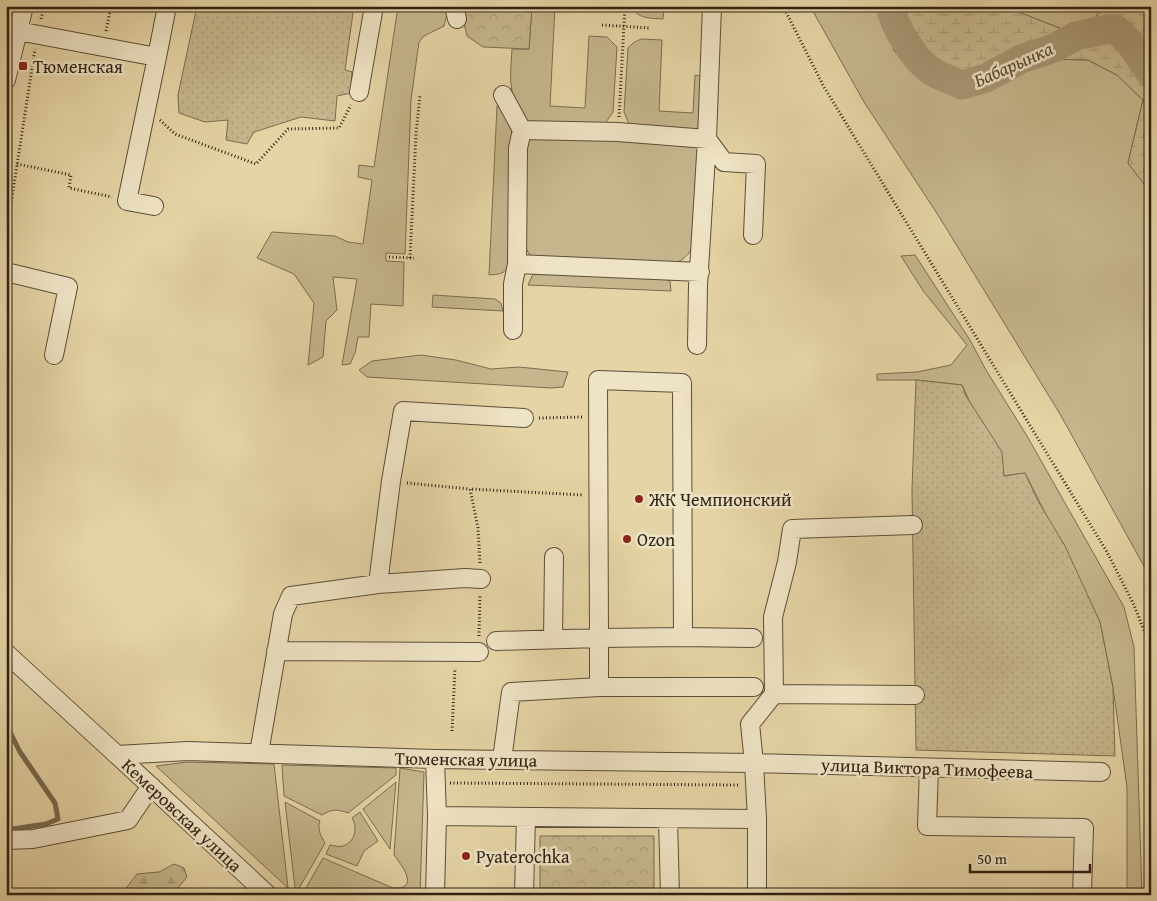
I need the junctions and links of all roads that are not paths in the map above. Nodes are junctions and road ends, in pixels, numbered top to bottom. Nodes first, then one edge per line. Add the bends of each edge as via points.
1 (24, 6) edge
2 (167, 6) edge
3 (374, 6) edge
4 (712, 6) edge
5 (18, 31) junction
6 (157, 57) junction
7 (6, 80) edge
8 (359, 92) road end
9 (503, 94) dead end
10 (522, 130) junction
11 (707, 139) junction
12 (154, 206) dead end
13 (753, 235) dead end
14 (517, 264) junction
15 (6, 272) edge
16 (700, 272) junction
17 (513, 330) dead end
18 (697, 345) dead end
19 (54, 355) dead end
20 (524, 418) road end
21 (913, 525) dead end
22 (554, 557) dead end
23 (481, 579) road end
24 (378, 584) junction
25 (683, 637) junction
26 (599, 638) junction
27 (753, 638) dead end
28 (553, 639) junction
29 (496, 641) dead end
30 (276, 651) junction
31 (479, 652) road end
32 (6, 653) edge
33 (754, 686) dead end
34 (599, 687) junction
35 (774, 694) junction
36 (915, 695) dead end
37 (259, 753) junction
38 (117, 755) junction
39 (435, 759) junction
40 (502, 760) junction
41 (754, 763) junction
42 (929, 768) junction
43 (1101, 772) dead end
44 (151, 786) junction
45 (437, 816) junction
46 (526, 817) junction
47 (668, 819) junction
48 (757, 819) junction
49 (6, 840) edge
50 (268, 895) edge
51 (435, 895) edge
52 (524, 895) edge
53 (670, 895) edge
54 (757, 895) edge
55 (1082, 895) edge

1 - 5 street
2 - 6 street
3 - 8 street
4 - 11 street
5 - 6 street
5 - 7 street
6 - 12 street via 127,201
9 - 10 street
10 - 11 street via 618,132
10 - 14 street via 518,148
11 - 13 street via 724,162 756,164
11 - 16 street
14 - 16 street
14 - 17 street via 512,284
15 - 19 street via 68,287
16 - 18 street
20 - 24 street via 403,411
21 - 35 street via 792,529 773,617
22 - 28 street
23 - 24 street
24 - 30 street via 291,596 283,614
25 - 26 street
25 - 26 street via 682,383 598,380
25 - 27 street
26 - 28 street
26 - 34 street
28 - 29 street
30 - 31 street
30 - 37 street
32 - 38 street
33 - 34 street
34 - 40 street via 511,692
35 - 36 street
35 - 41 street via 750,724
37 - 38 street, Тюменская улица via 188,751
37 - 39 street, Тюменская улица
38 - 44 street, Кемеровская улица
39 - 40 street, Тюменская улица
39 - 45 street
40 - 41 street, Тюменская улица
41 - 42 street, улица Виктора Тимофеева
41 - 48 street
42 - 43 street, улица Виктора Тимофеева
42 - 55 street via 927,826 1084,828
44 - 49 street via 128,820 33,839
44 - 50 street, Кемеровская улица
45 - 46 street
45 - 51 street
46 - 47 street
46 - 52 street
47 - 48 street
47 - 53 street
48 - 54 street

